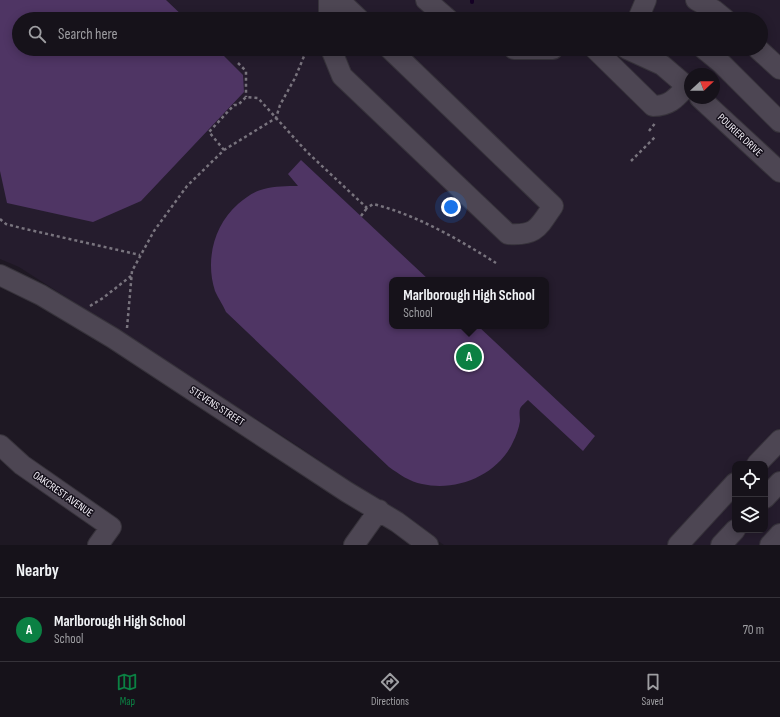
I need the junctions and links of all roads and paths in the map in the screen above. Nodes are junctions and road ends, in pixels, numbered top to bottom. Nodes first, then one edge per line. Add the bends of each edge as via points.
1 (329, 0) edge
2 (339, 0) edge
3 (426, 0) edge
4 (646, 0) edge
5 (696, 0) edge
6 (329, 12) edge
7 (352, 12) edge
8 (440, 12) edge
9 (641, 12) edge
10 (716, 12) edge
11 (304, 56) edge
12 (334, 56) edge
13 (397, 56) edge
14 (602, 56) edge
15 (642, 56) edge
16 (712, 56) edge
17 (766, 56) edge
18 (238, 63) dead end
19 (780, 69) edge
20 (684, 83) edge
21 (684, 96) edge
22 (246, 97) junction
23 (707, 104) edge
24 (276, 118) junction
25 (657, 121) dead end
26 (780, 122) edge
27 (649, 130) dead end
28 (656, 136) dead end
29 (224, 150) junction
30 (632, 161) dead end
31 (780, 172) edge
32 (367, 208) junction
33 (361, 216) dead end
34 (0, 219) edge
35 (140, 255) junction
36 (496, 263) dead end
37 (0, 275) edge
38 (131, 275) junction
39 (85, 309) dead end
40 (129, 332) dead end
41 (780, 440) edge
42 (0, 445) edge
43 (760, 461) edge
44 (780, 482) edge
45 (732, 486) edge
46 (766, 497) edge
47 (379, 510) junction
48 (732, 533) edge
49 (780, 534) edge
50 (98, 545) edge
51 (354, 545) edge
52 (428, 545) edge
53 (678, 545) edge
54 (721, 545) edge
55 (770, 545) edge

1 - 6 street
2 - 7 street
3 - 8 street
4 - 9 street
5 - 10 street
11 - 24 path
12 - 13 street via 342,76 508,234 525,235 540,226 553,206
14 - 21 street via 653,106 663,106
15 - 20 street, POURIER DRIVE via 662,65
16 - 26 street
17 - 19 street
18 - 22 path via 246,71
22 - 24 path via 258,98
22 - 29 path via 238,105 234,105 209,132
23 - 31 street, POURIER DRIVE
24 - 29 path
24 - 32 path via 307,152
25 - 27 path
28 - 30 path
29 - 35 path via 187,186
32 - 33 path
32 - 36 path via 373,204 391,209 459,240
34 - 35 path via 6,224 21,228
35 - 38 path
37 - 47 street, STEVENS STREET via 42,295 113,338
38 - 39 path
38 - 40 path
41 - 43 street
42 - 50 street, OAKCREST AVENUE via 22,465 111,527
44 - 46 street
45 - 53 street
47 - 51 street
47 - 52 street, STEVENS STREET
48 - 54 street
49 - 55 street

